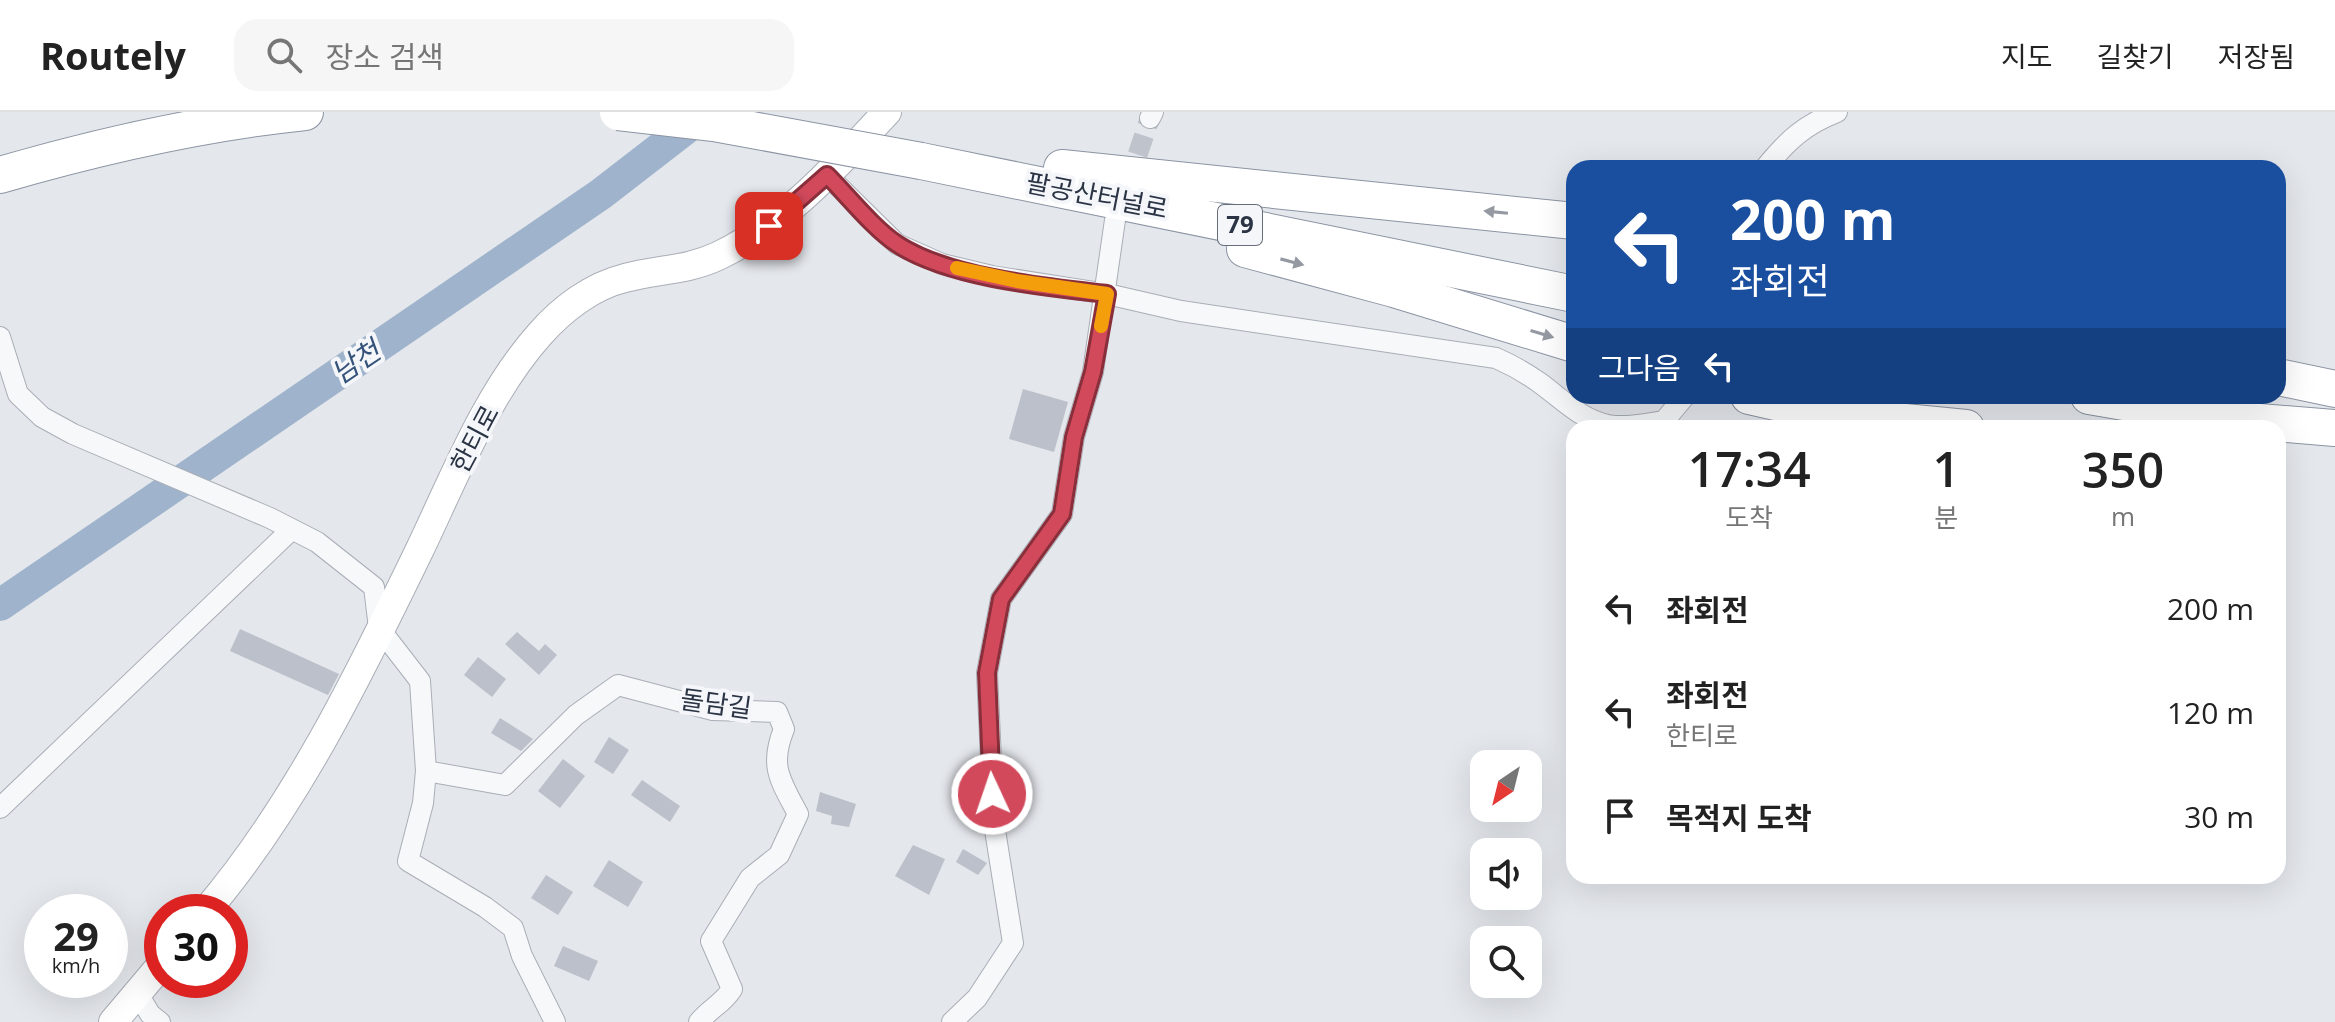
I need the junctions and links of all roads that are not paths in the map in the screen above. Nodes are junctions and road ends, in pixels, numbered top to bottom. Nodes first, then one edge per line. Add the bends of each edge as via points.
1 (189, 112) edge
2 (305, 112) edge
3 (618, 112) edge
4 (742, 112) edge
5 (887, 112) edge
6 (1837, 112) edge
7 (928, 154) junction
8 (0, 156) edge
9 (1772, 160) edge
10 (1012, 171) junction
11 (0, 175) edge
12 (827, 175) junction
13 (1115, 220) dead end
14 (1566, 220) edge
15 (1566, 284) edge
16 (1107, 294) junction
17 (0, 337) edge
18 (1566, 342) edge
19 (2286, 379) edge
20 (2335, 389) edge
21 (1566, 404) edge
22 (1566, 404) edge
23 (1678, 404) edge
24 (1784, 404) edge
25 (2136, 404) edge
26 (2249, 404) edge
27 (2335, 411) edge
28 (1598, 420) edge
29 (1665, 420) edge
30 (1884, 420) edge
31 (2235, 420) edge
32 (2286, 424) edge
33 (2335, 428) edge
34 (2286, 438) edge
35 (2335, 439) edge
36 (291, 530) junction
37 (379, 628) junction
38 (426, 771) junction
39 (0, 808) edge
40 (219, 894) edge
41 (144, 986) edge
42 (138, 994) junction
43 (113, 1022) edge
44 (160, 1022) edge
45 (555, 1022) edge
46 (699, 1022) edge
47 (952, 1022) edge

1 - 8 highway
2 - 11 highway via 135,139
3 - 7 highway, 팔공산터널로 / 79, bridge
4 - 7 highway, 팔공산터널로 / 79
5 - 12 street, 한티로
6 - 9 street via 1813,121
7 - 10 highway, 팔공산터널로 / 79
14 -> 10 highway
10 - 15 highway, 팔공산터널로 / 79
10 -> 18 highway via 1158,226
12 - 16 street via 897,244 942,264
12 - 37 street, 한티로 via 769,226 720,255 694,266 609,283 548,327 524,355 478,430
13 - 16 street
16 - 21 street via 1181,311 1496,358
16 - 47 street via 1062,514 1001,599 987,673 994,824 1013,943 977,998
17 - 36 street via 18,394 42,417
19 - 20 highway
22 - 28 street
23 - 29 street
24 - 30 highway
25 - 31 highway
26 - 27 highway
32 - 33 highway
34 - 35 highway
36 - 37 street via 317,542 374,587
36 - 39 street
37 - 38 street via 420,681
37 - 40 street, 한티로 via 296,781
38 - 45 street via 408,861 513,928
38 - 46 street, 돌담길 via 505,785 576,715 618,685 713,710 777,712 784,729 775,751 781,781 798,814 779,855 750,878 711,941 732,989
41 - 42 street
42 - 43 street
42 - 44 street

